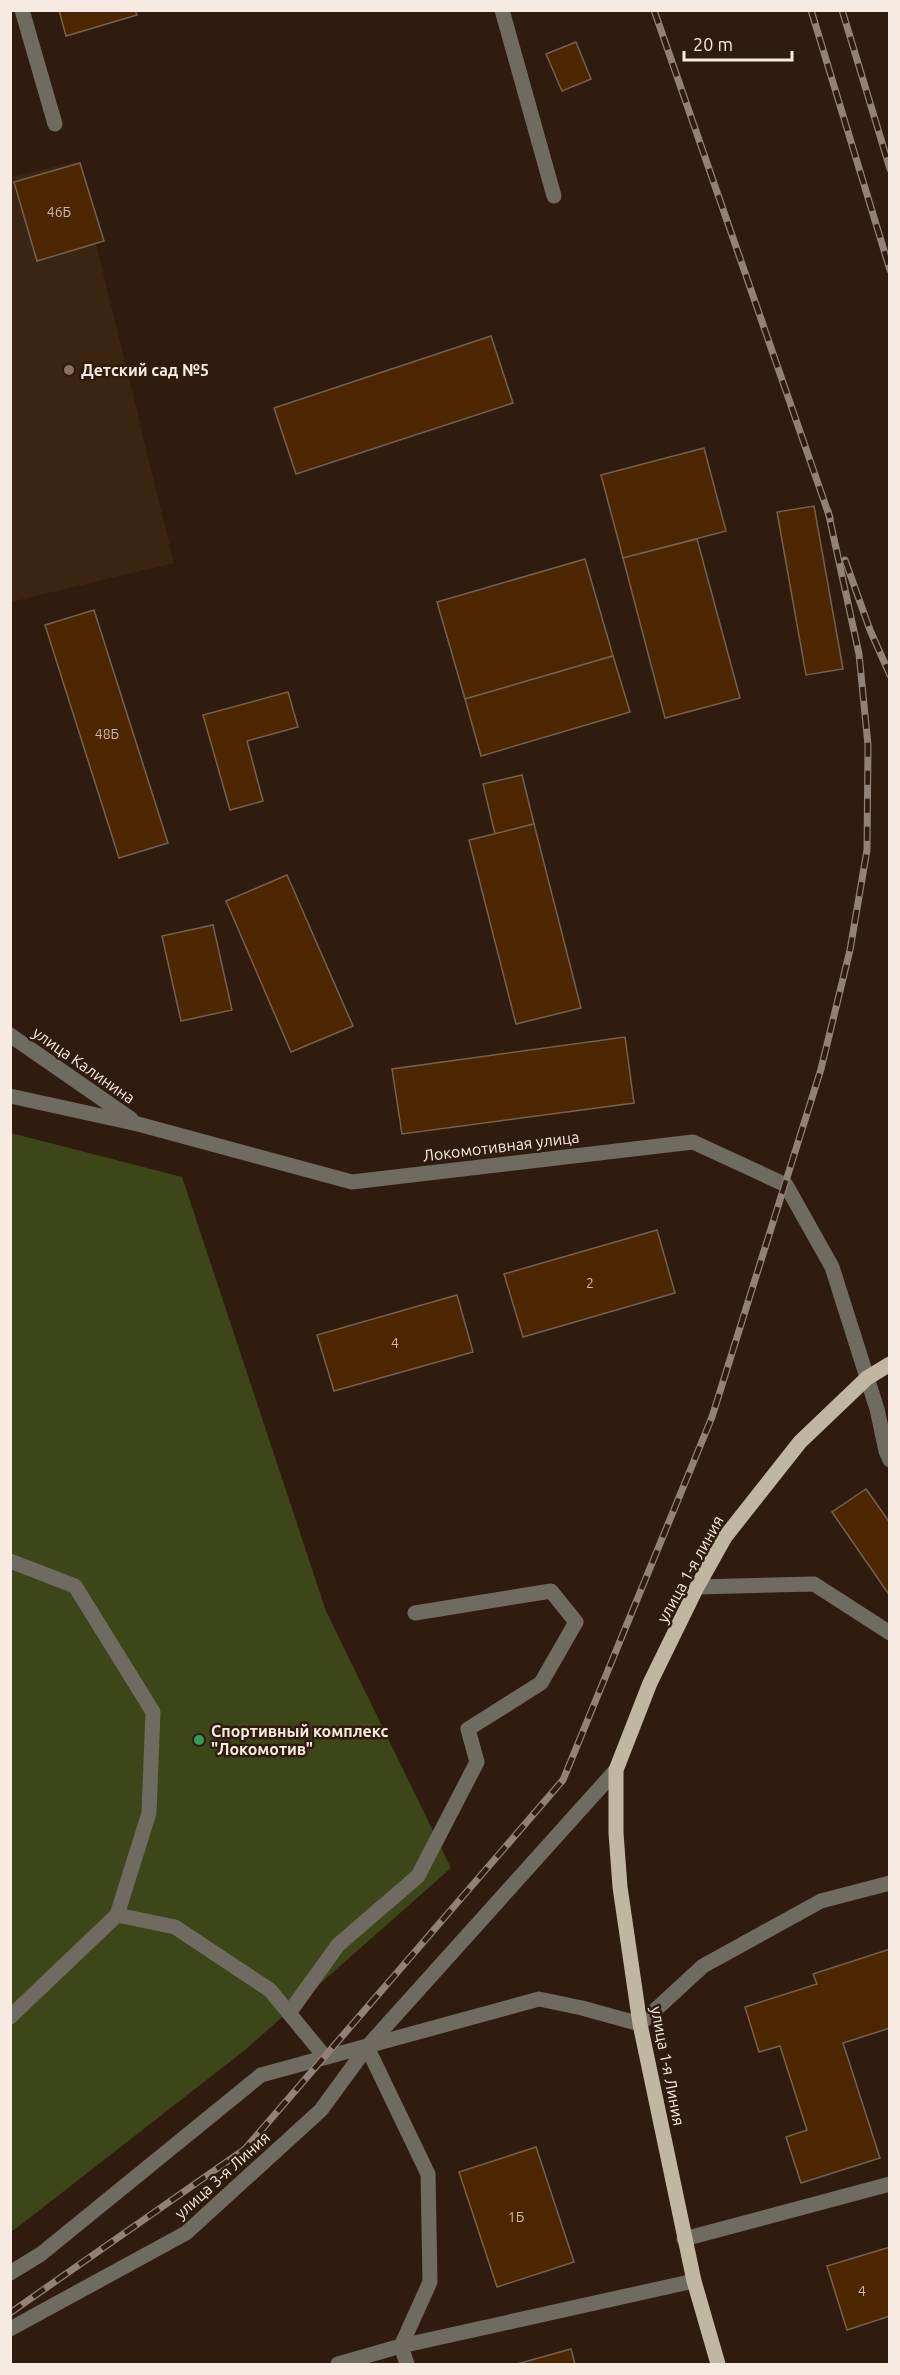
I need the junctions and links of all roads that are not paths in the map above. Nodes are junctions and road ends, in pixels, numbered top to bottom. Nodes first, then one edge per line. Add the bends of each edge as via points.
1 (22, 10) edge
2 (502, 10) edge
3 (54, 124) dead end
4 (554, 196) dead end
5 (10, 1035) edge
6 (10, 1096) edge
7 (138, 1124) junction
8 (890, 1364) edge
9 (867, 1378) junction
10 (890, 1460) edge
11 (10, 1561) edge
12 (697, 1587) junction
13 (415, 1613) dead end
14 (890, 1633) edge
15 (616, 1770) junction
16 (890, 1883) edge
17 (117, 1915) junction
18 (289, 2013) junction
19 (10, 2017) edge
20 (640, 2024) junction
21 (367, 2047) junction
22 (325, 2057) junction
23 (890, 2184) edge
24 (684, 2239) junction
25 (12, 2271) edge
26 (694, 2282) junction
27 (10, 2329) edge
28 (401, 2346) junction
29 (338, 2364) edge
30 (407, 2364) edge
31 (718, 2364) edge

1 - 3 street
2 - 4 street
5 - 7 street, улица Калинина
6 - 7 street, Локомотивная улица
7 - 9 street, Локомотивная улица via 352,1182 693,1142 786,1185 832,1267
8 - 9 main road, улица 1-я линия
9 - 10 street, Локомотивная улица
9 - 12 main road, улица 1-я линия via 800,1442 725,1538
11 - 17 street via 75,1586 153,1712 149,1813
12 - 14 street via 814,1584
12 - 15 main road, улица 1-я линия via 650,1683
13 - 18 street via 551,1591 576,1622 542,1683 468,1729 477,1762 418,1876 338,1944
15 - 20 main road, улица 1-я Линия via 620,1887
15 - 21 street, улица 3-я Линия
16 - 20 street via 821,1901 703,1966
17 - 18 street via 175,1927 270,1990
17 - 19 street
18 - 22 street
20 - 21 street via 539,1999
20 - 24 main road, улица 1-я Линия
21 - 22 street
21 - 27 street, улица 3-я Линия via 321,2110 186,2233
21 - 28 street via 429,2174 430,2282
22 - 25 street via 261,2075 41,2254
23 - 24 street
24 - 26 main road, улица 1-я Линия
26 - 28 street
26 - 31 main road, улица 1-я Линия
28 - 29 street
28 - 30 street

